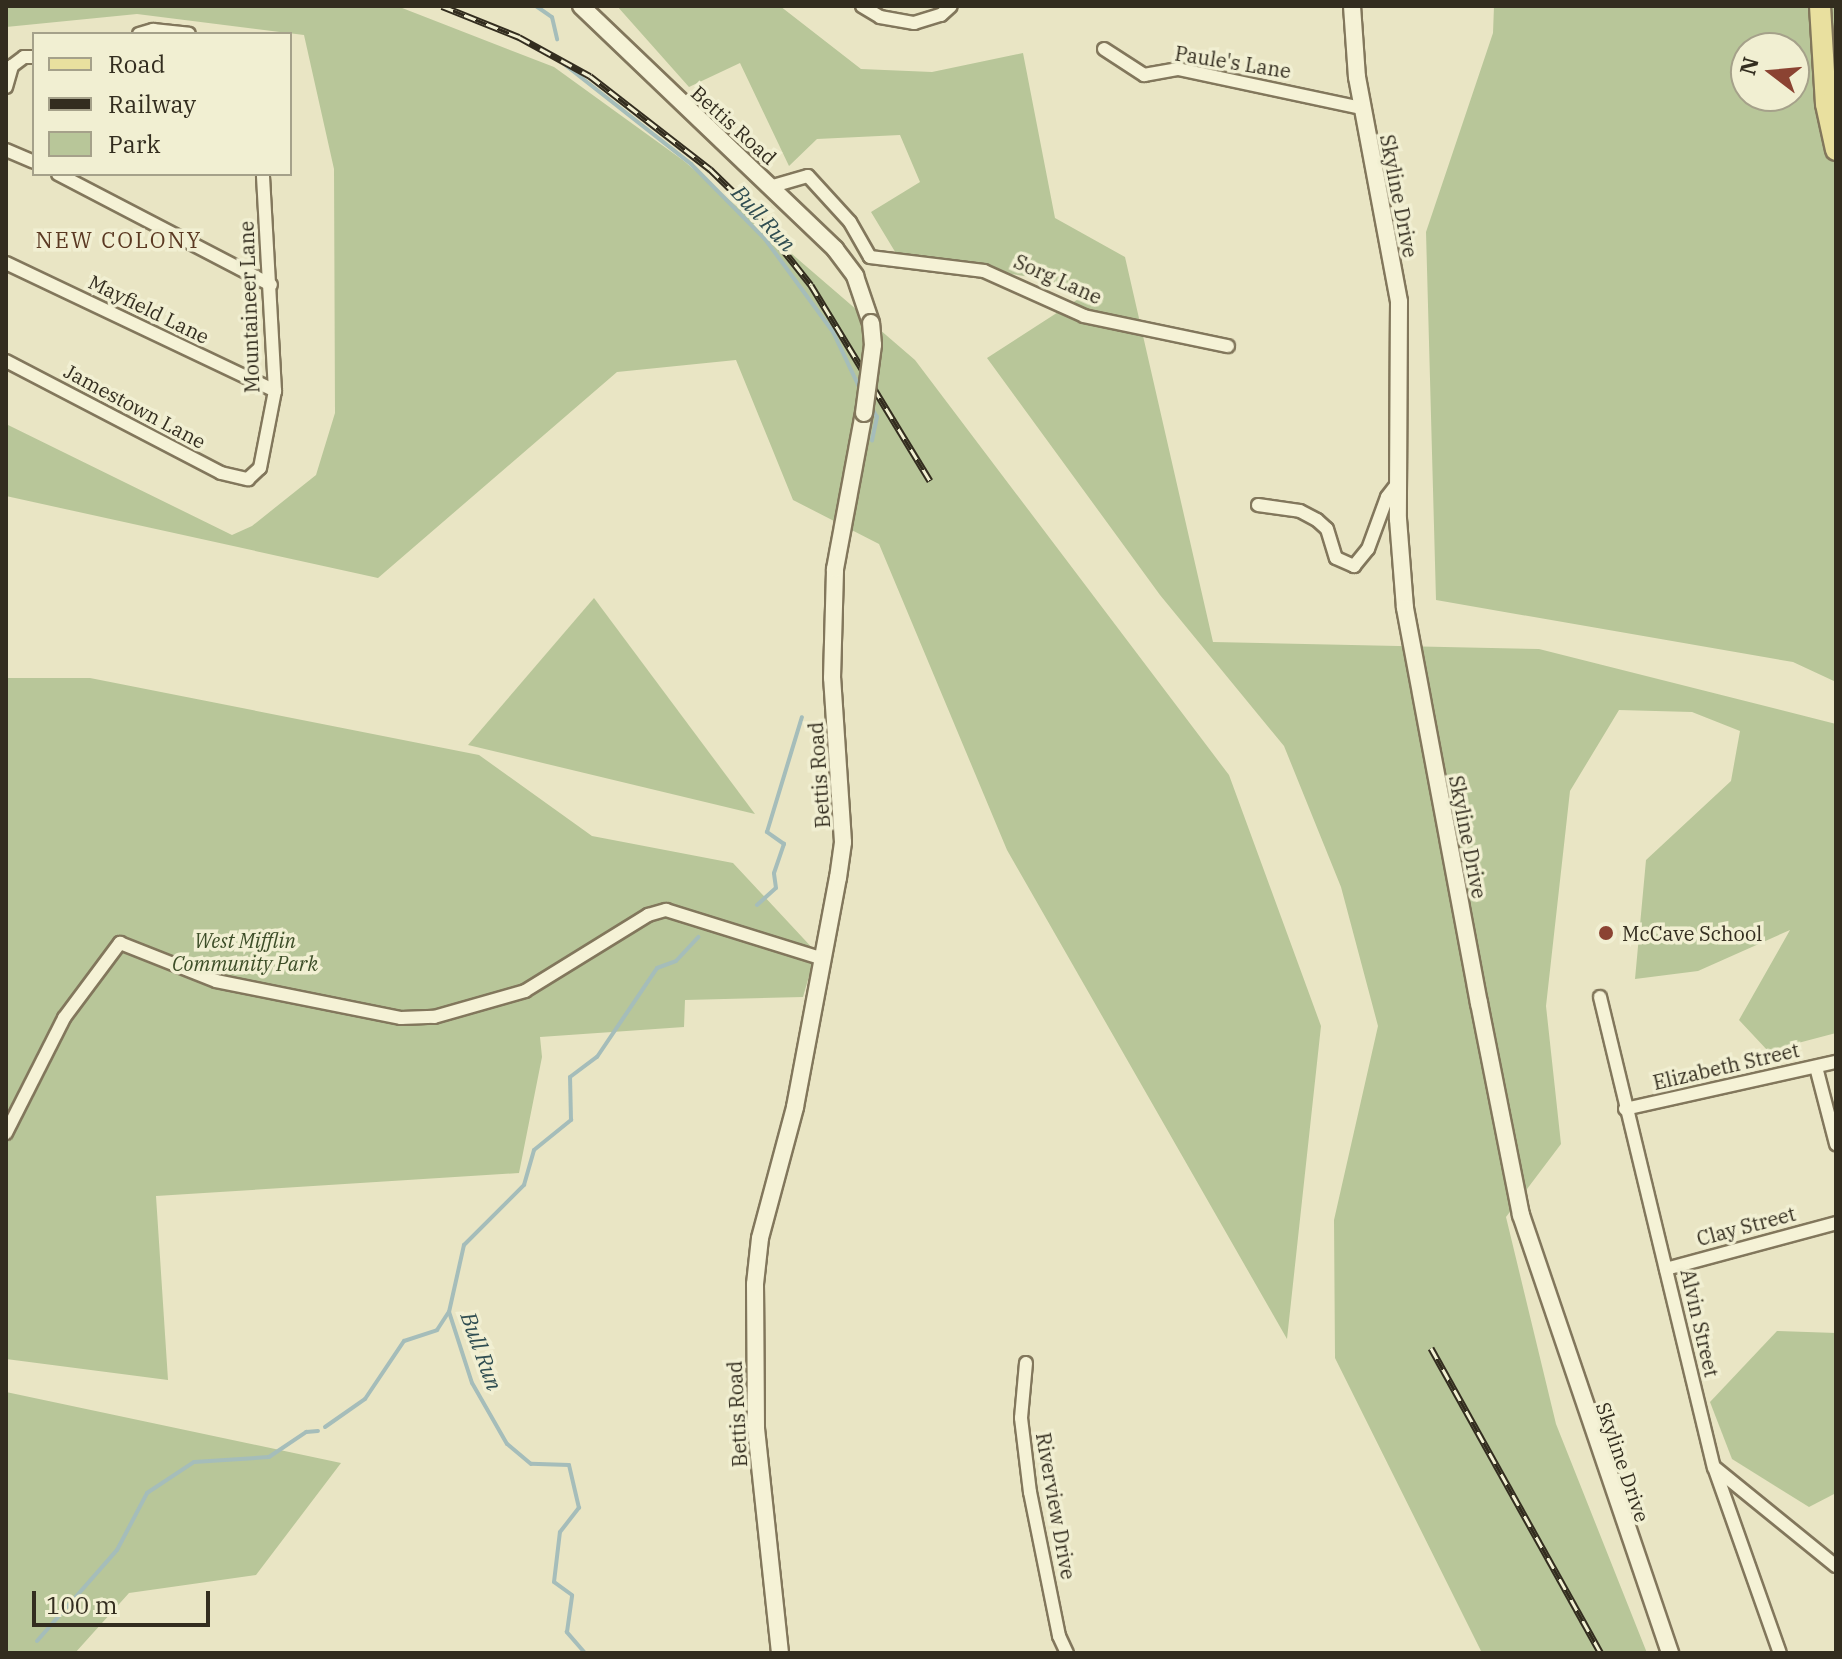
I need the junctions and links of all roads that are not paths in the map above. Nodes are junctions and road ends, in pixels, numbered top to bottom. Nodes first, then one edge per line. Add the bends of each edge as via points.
1 (581, 6) edge
2 (862, 6) edge
3 (951, 6) edge
4 (1352, 6) edge
5 (1820, 6) edge
6 (1104, 49) dead end
7 (32, 57) edge
8 (6, 86) edge
9 (1362, 108) junction
10 (6, 150) edge
11 (1836, 150) edge
12 (32, 161) edge
13 (62, 176) edge
14 (261, 176) edge
15 (773, 186) junction
16 (6, 263) edge
17 (271, 285) junction
18 (1228, 346) dead end
19 (6, 361) edge
20 (275, 391) junction
21 (248, 479) joint
22 (1398, 483) junction
23 (1258, 505) dead end
24 (823, 959) junction
25 (1600, 997) dead end
26 (1836, 1062) edge
27 (1816, 1067) junction
28 (1625, 1109) junction
29 (6, 1133) edge
30 (1836, 1144) edge
31 (1836, 1223) edge
32 (1666, 1269) junction
33 (1026, 1363) dead end
34 (1714, 1467) junction
35 (1836, 1566) edge
36 (780, 1653) edge
37 (1067, 1653) edge
38 (1670, 1653) edge
39 (1780, 1653) edge

1 - 15 street, Bettis Road
2 - 3 street via 880,17 914,23 941,15
4 - 9 street, Skyline Drive
5 - 11 main road via 1824,93
6 - 9 street, Paule's Lane via 1144,75 1178,69
7 - 8 street via 12,66
9 - 22 street, Skyline Drive via 1399,302
10 - 12 street
13 - 17 street
14 - 17 street, Mountaineer Lane
15 - 18 street, Sorg Lane via 808,176 850,222 870,257 984,271 1084,316
15 - 24 street, Bettis Road, bridge via 855,276 873,345 835,569 832,678 843,842
16 - 20 street, Mayfield Lane
17 - 20 street, Mountaineer Lane
19 - 21 street, Jamestown Lane via 221,473
20 - 21 street, Mountaineer Lane via 260,468
22 - 23 street via 1387,497 1368,549 1354,566 1336,558 1327,529 1317,520 1300,511
22 - 38 street, Skyline Drive via 1405,608 1521,1215 1589,1428
24 - 29 street via 666,910 648,915 525,991 434,1017 401,1018 216,981 120,943 64,1018
24 - 36 street, Bettis Road via 795,1107 760,1238 755,1284 756,1427
25 - 28 street, Alvin Street
26 - 27 street, Elizabeth Street
27 - 28 street, Elizabeth Street
27 - 30 street
28 - 32 street, Alvin Street
31 - 32 street, Clay Street
32 - 34 street, Alvin Street
33 - 37 street, Riverview Drive via 1021,1418 1030,1492
34 - 35 street
34 - 39 street, Alvin Street

